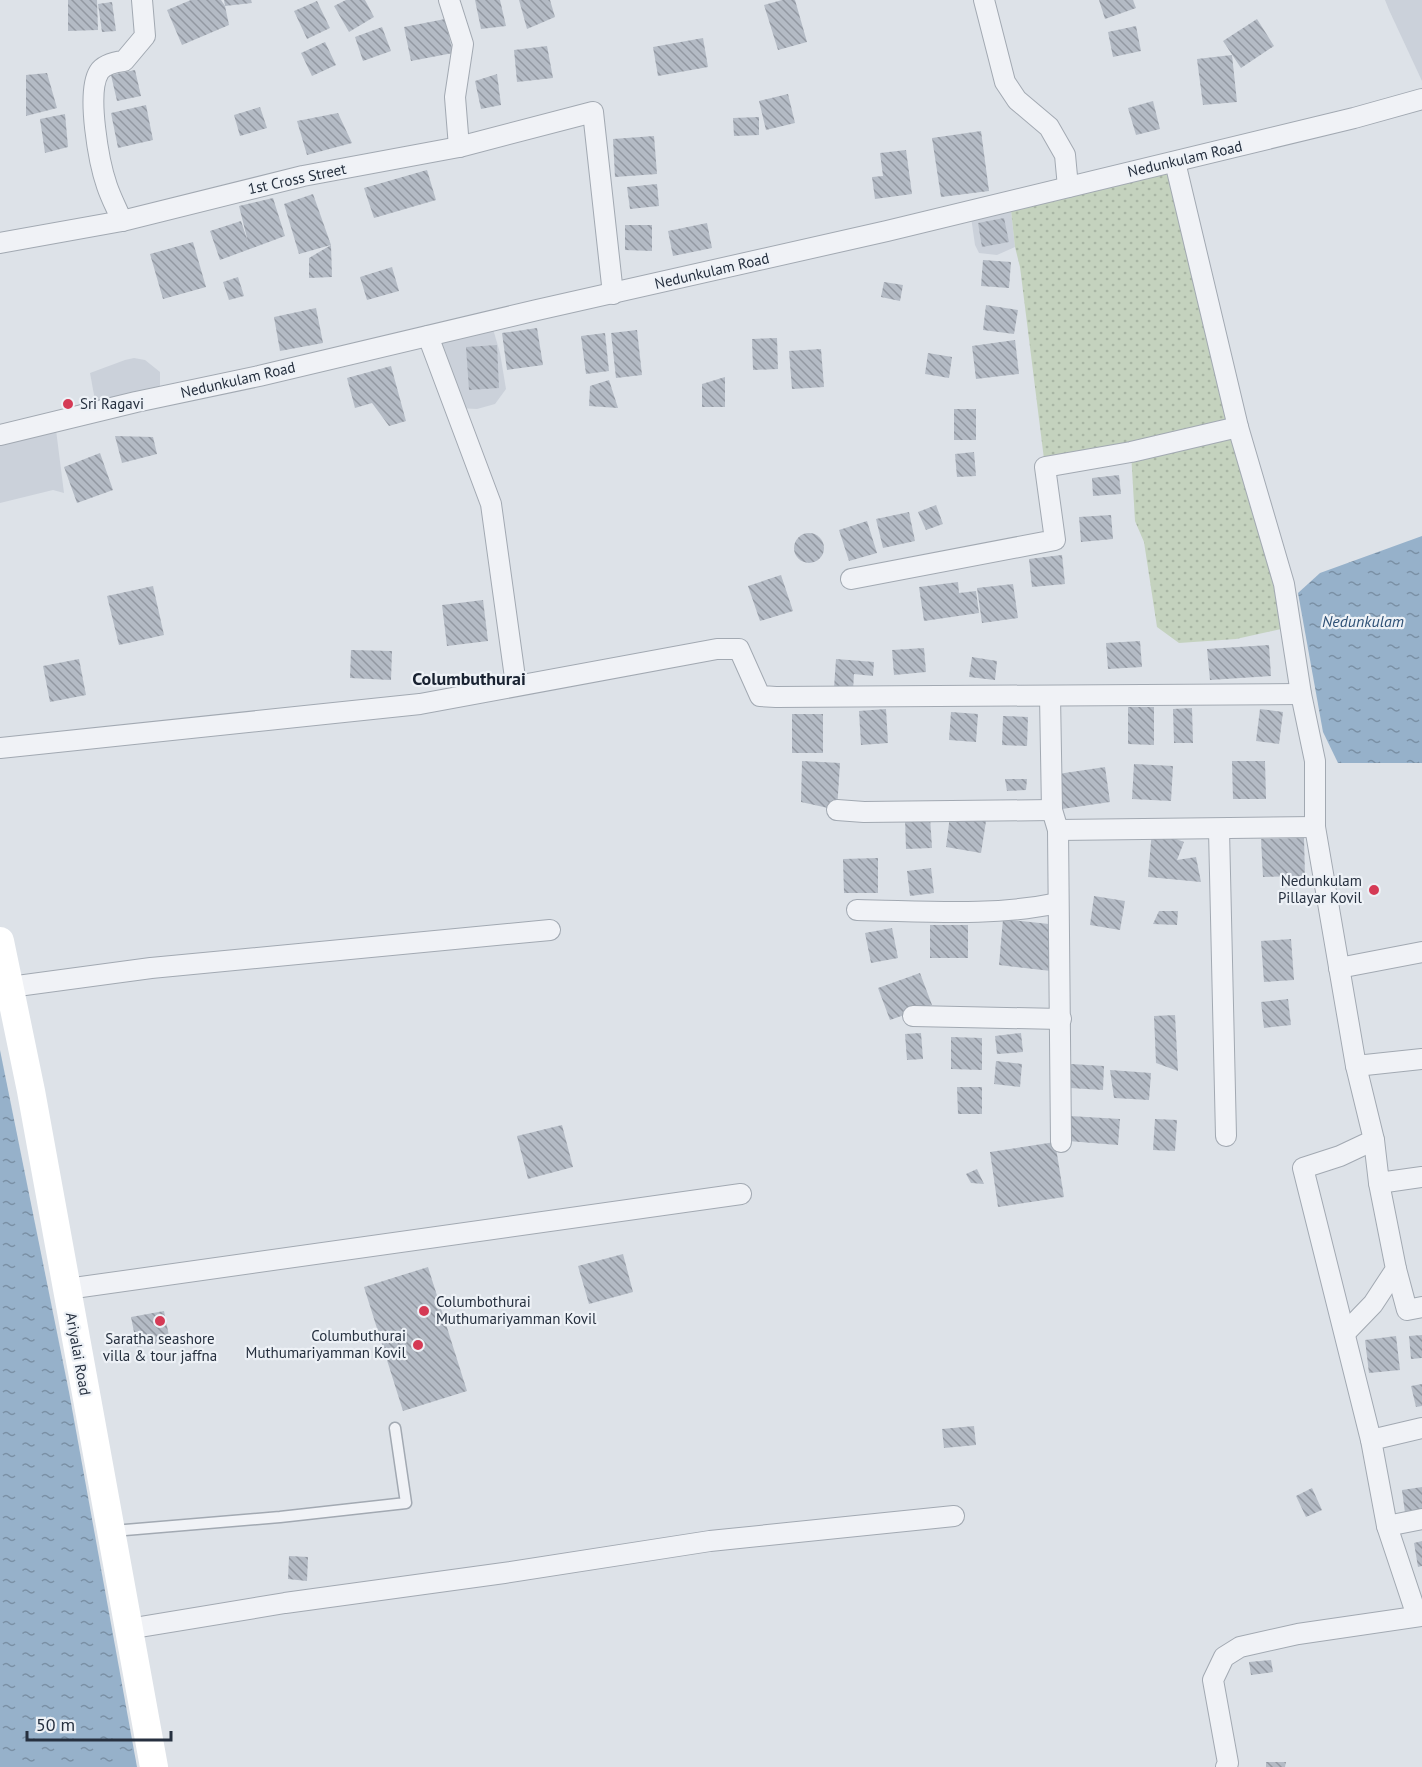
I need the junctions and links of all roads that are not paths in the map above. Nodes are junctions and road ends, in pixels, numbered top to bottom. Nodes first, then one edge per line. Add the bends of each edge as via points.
1 (142, 0) edge
2 (449, 0) edge
3 (984, 0) edge
4 (1422, 99) edge
5 (459, 147) junction
6 (1175, 162) junction
7 (1068, 187) junction
8 (122, 221) junction
9 (0, 243) edge
10 (613, 294) junction
11 (428, 336) junction
12 (1238, 428) junction
13 (0, 435) edge
14 (851, 579) dead end
15 (516, 685) junction
16 (1301, 694) junction
17 (1050, 696) junction
18 (0, 748) edge
19 (837, 810) dead end
20 (1052, 810) junction
21 (1315, 827) junction
22 (1058, 830) junction
23 (1218, 830) junction
24 (1058, 903) junction
25 (857, 910) dead end
26 (550, 930) dead end
27 (0, 941) edge
28 (1422, 952) edge
29 (1339, 968) junction
30 (10, 987) junction
31 (913, 1016) dead end
32 (1061, 1019) junction
33 (1422, 1059) edge
34 (1356, 1066) junction
35 (1226, 1136) dead end
36 (1374, 1140) junction
37 (1061, 1142) dead end
38 (1422, 1177) edge
39 (1379, 1184) junction
40 (741, 1194) dead end
41 (1396, 1269) junction
42 (67, 1289) junction
43 (1422, 1307) edge
44 (1345, 1333) junction
45 (395, 1428) dead end
46 (1422, 1428) edge
47 (1371, 1440) junction
48 (954, 1516) dead end
49 (1422, 1519) edge
50 (1387, 1526) junction
51 (110, 1531) junction
52 (1420, 1616) edge
53 (128, 1629) junction
54 (154, 1767) edge
55 (1226, 1767) edge

1 - 8 street via 145,36 124,62 100,70 93,87 96,138 107,186
2 - 5 street via 463,44 455,98
3 - 7 street via 1005,82 1017,100 1049,127 1065,156
4 - 6 street, Nedunkulam Road
5 - 8 street, 1st Cross Street via 303,176
5 - 10 street, 1st Cross Street via 593,112
6 - 7 street, Nedunkulam Road
6 - 12 street
7 - 10 street, Nedunkulam Road
8 - 9 street, 1st Cross Street
10 - 11 street, Nedunkulam Road
11 - 13 street, Nedunkulam Road
11 - 15 street via 490,504
12 - 14 street via 1045,467 1055,540
12 - 16 street via 1284,584
15 - 17 street via 717,649 739,649 760,696
15 - 18 street via 420,704
16 - 17 street
16 - 21 street via 1315,761
17 - 20 street
19 - 20 street
20 - 22 street
21 - 23 street
21 - 29 street
22 - 23 street
22 - 24 street
23 - 35 street
24 - 25 street via 1029,909 969,912
24 - 32 street
26 - 30 street via 151,968
27 - 30 street, Ariyalai Road
28 - 29 street
29 - 34 street
30 - 42 street, Ariyalai Road
31 - 32 street
32 - 37 street
33 - 34 street
34 - 36 street
36 - 39 street
36 - 44 street via 1303,1168
38 - 39 street
39 - 41 street
40 - 42 street
41 - 43 street via 1407,1310
41 - 44 street via 1373,1304
42 - 51 street, Ariyalai Road
44 - 47 street
45 - 51 lane via 406,1503
46 - 47 street
47 - 50 street
48 - 53 street via 710,1541
49 - 50 street
50 - 52 street
51 - 53 street, Ariyalai Road
52 - 55 street via 1298,1634 1240,1647 1224,1657 1213,1680
53 - 54 street, Ariyalai Road

